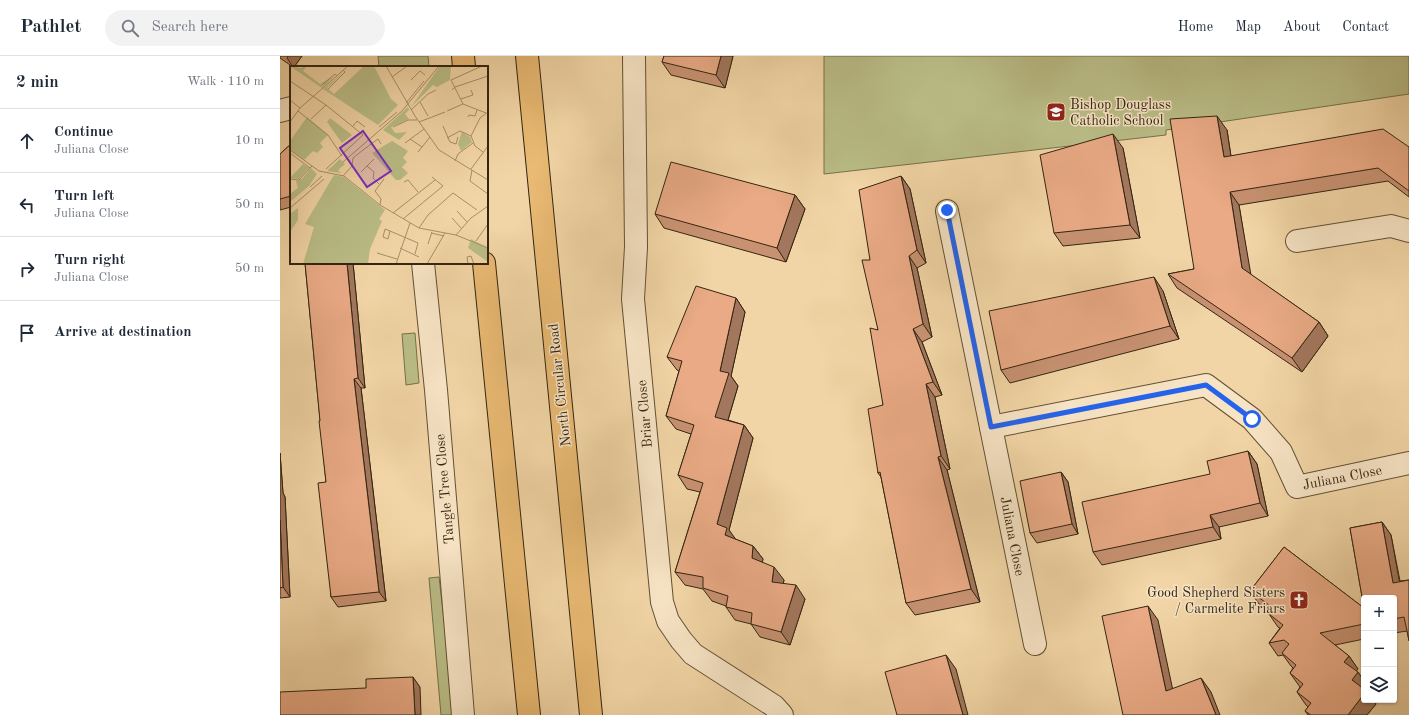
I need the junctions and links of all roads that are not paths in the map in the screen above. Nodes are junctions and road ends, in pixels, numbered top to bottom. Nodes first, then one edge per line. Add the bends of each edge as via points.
1 (463, 56) edge
2 (527, 56) edge
3 (634, 56) edge
4 (464, 66) edge
5 (290, 108) edge
6 (280, 111) edge
7 (947, 210) dead end
8 (1409, 231) edge
9 (1297, 241) dead end
10 (423, 264) edge
11 (484, 264) edge
12 (991, 427) junction
13 (1409, 463) edge
14 (1035, 644) dead end
15 (463, 715) edge
16 (528, 715) edge
17 (591, 715) edge
18 (782, 715) edge

1 - 4 highway
2 - 17 highway, North Circular Road
3 - 18 street, Briar Close via 636,248 633,299 662,602 668,621 693,654 774,706
5 - 6 street
7 - 12 street, Juliana Close
8 - 9 street via 1391,226
10 - 15 street, Tangle Tree Close
11 - 16 highway
12 - 13 street, Juliana Close via 1206,385 1252,419 1281,452 1297,487
12 - 14 street, Juliana Close

